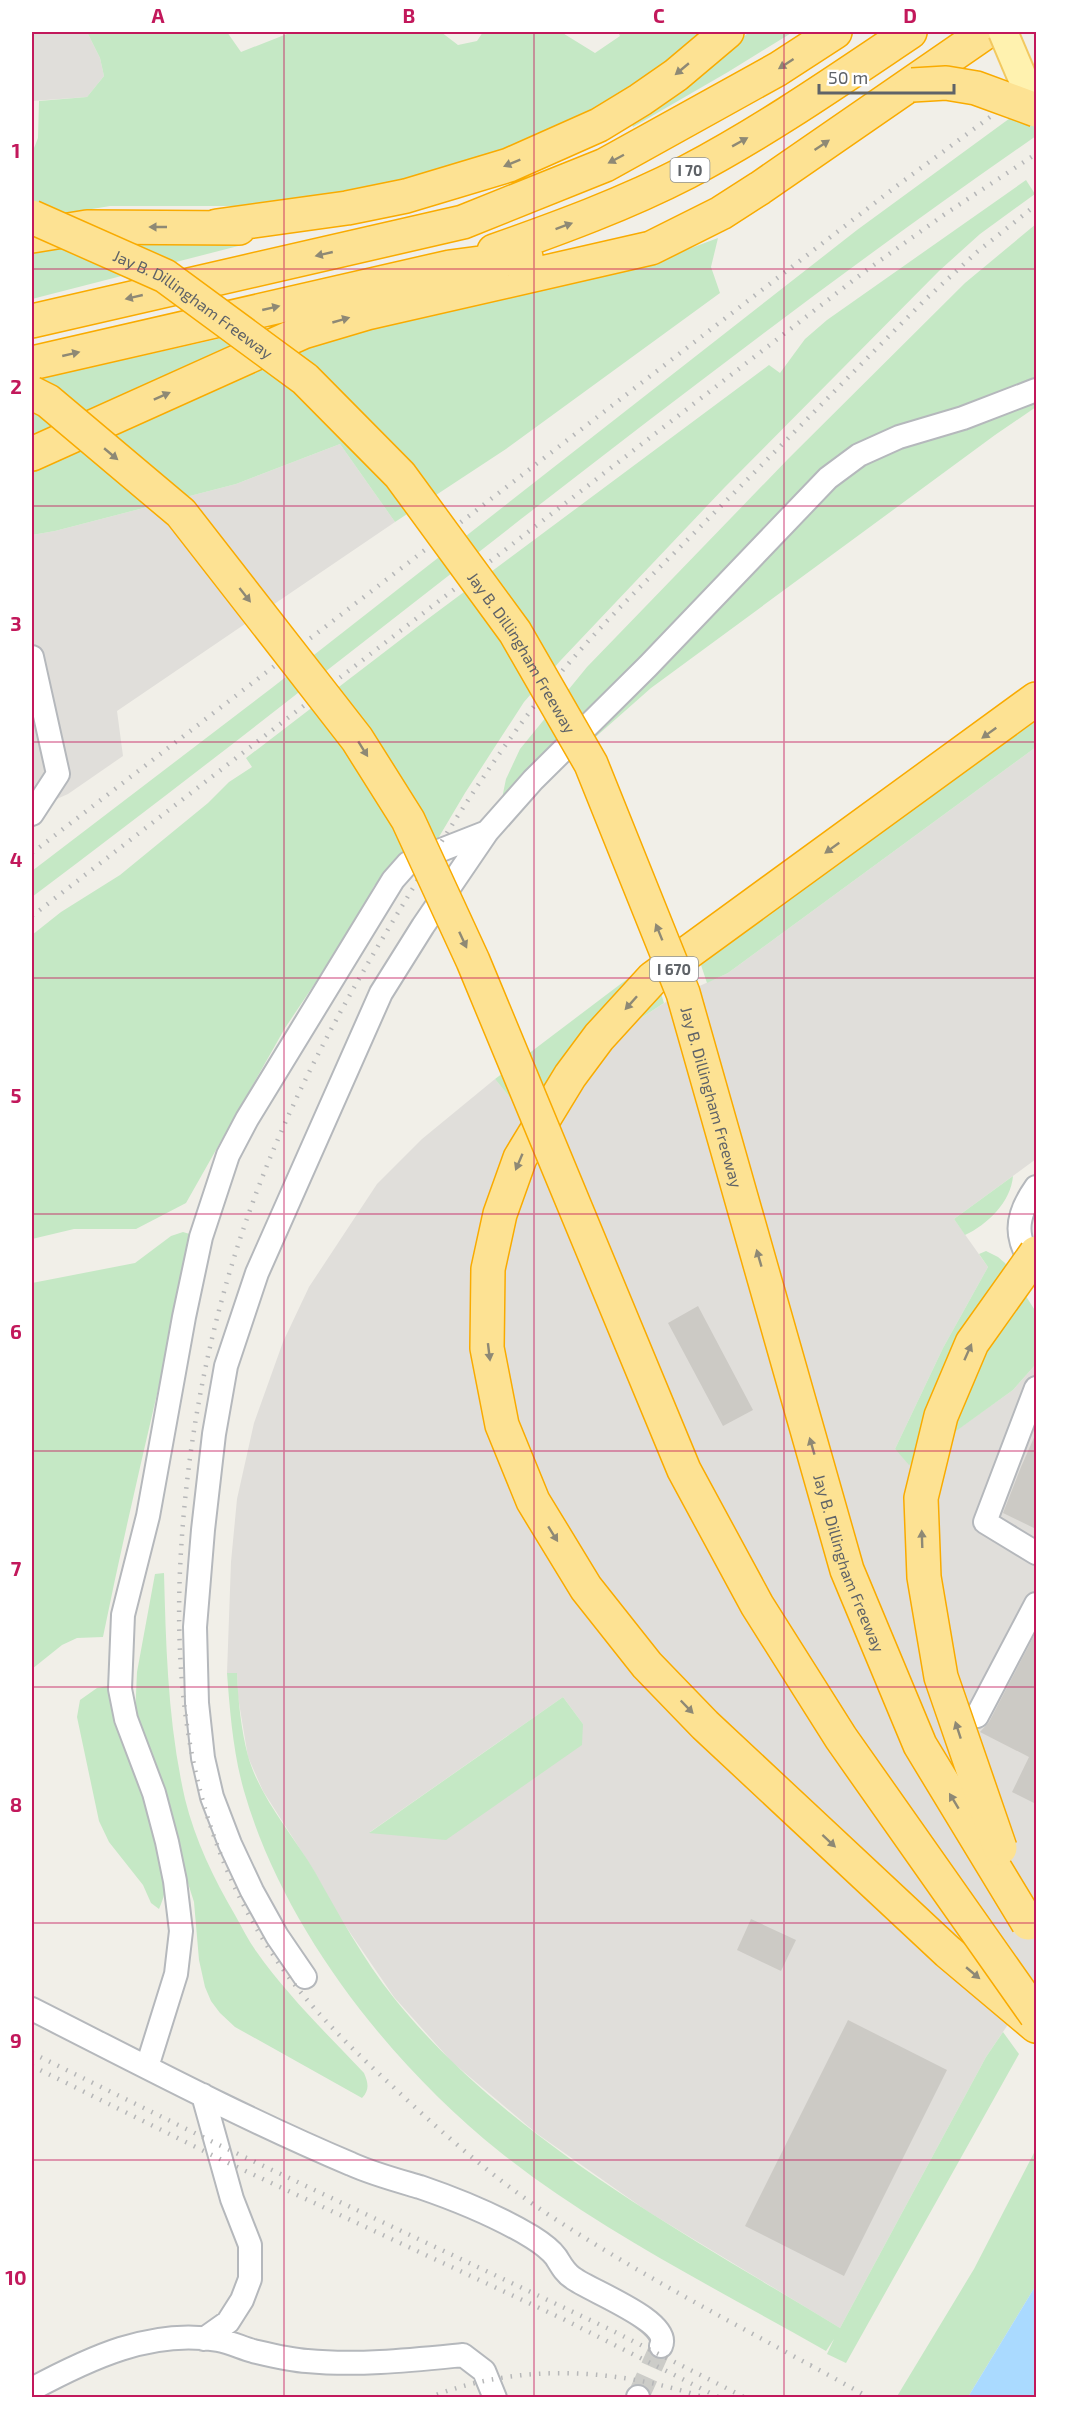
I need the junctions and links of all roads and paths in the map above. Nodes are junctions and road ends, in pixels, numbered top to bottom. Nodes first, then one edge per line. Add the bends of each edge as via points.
1 (727, 32) edge
2 (835, 32) edge
3 (910, 32) edge
4 (986, 32) edge
5 (1003, 32) edge
6 (912, 85) junction
7 (1036, 105) edge
8 (1036, 110) edge
9 (721, 213) junction
10 (32, 217) edge
11 (463, 222) junction
12 (217, 226) junction
13 (32, 236) edge
14 (450, 267) junction
15 (32, 321) edge
16 (32, 363) edge
17 (1036, 390) edge
18 (32, 393) edge
19 (32, 454) edge
20 (32, 657) edge
21 (1036, 699) edge
22 (32, 814) edge
23 (487, 832) junction
24 (1036, 1187) edge
25 (1036, 1253) edge
26 (1036, 1270) edge
27 (1036, 1388) edge
28 (1036, 1553) edge
29 (1036, 1604) edge
30 (977, 1716) dead end
31 (1032, 1929) edge
32 (305, 1977) dead end
33 (32, 2009) edge
34 (1036, 2014) edge
35 (1036, 2026) edge
36 (147, 2067) junction
37 (203, 2095) junction
38 (204, 2339) junction
39 (661, 2346) dead end
40 (32, 2389) edge
41 (495, 2397) edge

1 -> 12 highway via 640,100 599,125 509,165 386,200
2 -> 11 highway via 768,75 605,165
14 -> 3 highway, I 70 via 580,221 686,172 788,115
4 - 6 highway
5 - 8 main road, bridge
6 - 8 highway, bridge via 946,83 976,88
9 -> 6 highway
7 - 8 highway, bridge
9 - 14 highway via 575,250
19 -> 9 highway via 303,332 367,313 651,248
31 -> 10 highway, Jay B. Dillingham Freeway / I 670, bridge via 920,1745 847,1570 683,993 591,764 515,632 400,475 305,379 165,276
11 - 12 highway via 295,231
11 -> 15 highway
12 -> 13 highway via 87,227
16 -> 14 highway, I 70
17 - 23 street via 899,437 859,455 828,478
18 -> 34 highway, bridge via 48,401 181,513 357,739 408,820 473,961 684,1470 757,1605 841,1738
20 - 22 street via 58,774
21 -> 35 highway, bridge via 653,978 599,1037 520,1158 500,1214 488,1269 487,1348 502,1425 533,1501 586,1588 647,1665 705,1725 931,1936
23 - 32 street via 381,993 257,1273 226,1366 214,1434 195,1627 203,1758 212,1797 247,1882
23 - 36 street via 408,863 393,880 247,1119 228,1155 201,1237 147,1516 123,1615 120,1689 126,1719 154,1793 167,1842 181,1931 176,1974
24 - 26 street via 1019,1220 1020,1240
31 -> 25 highway, bridge via 978,1790 941,1677 924,1577 921,1498 941,1416 972,1343
27 - 28 street via 985,1522
29 - 30 street
33 - 36 street
36 - 37 street
37 - 38 street via 232,2199 250,2245 249,2278 242,2300 228,2322
37 - 39 street via 349,2163 485,2213 532,2238 555,2256 570,2277 644,2317 658,2330
38 - 40 street via 131,2345 79,2364
38 - 41 street via 307,2361 378,2362 463,2355 484,2371

